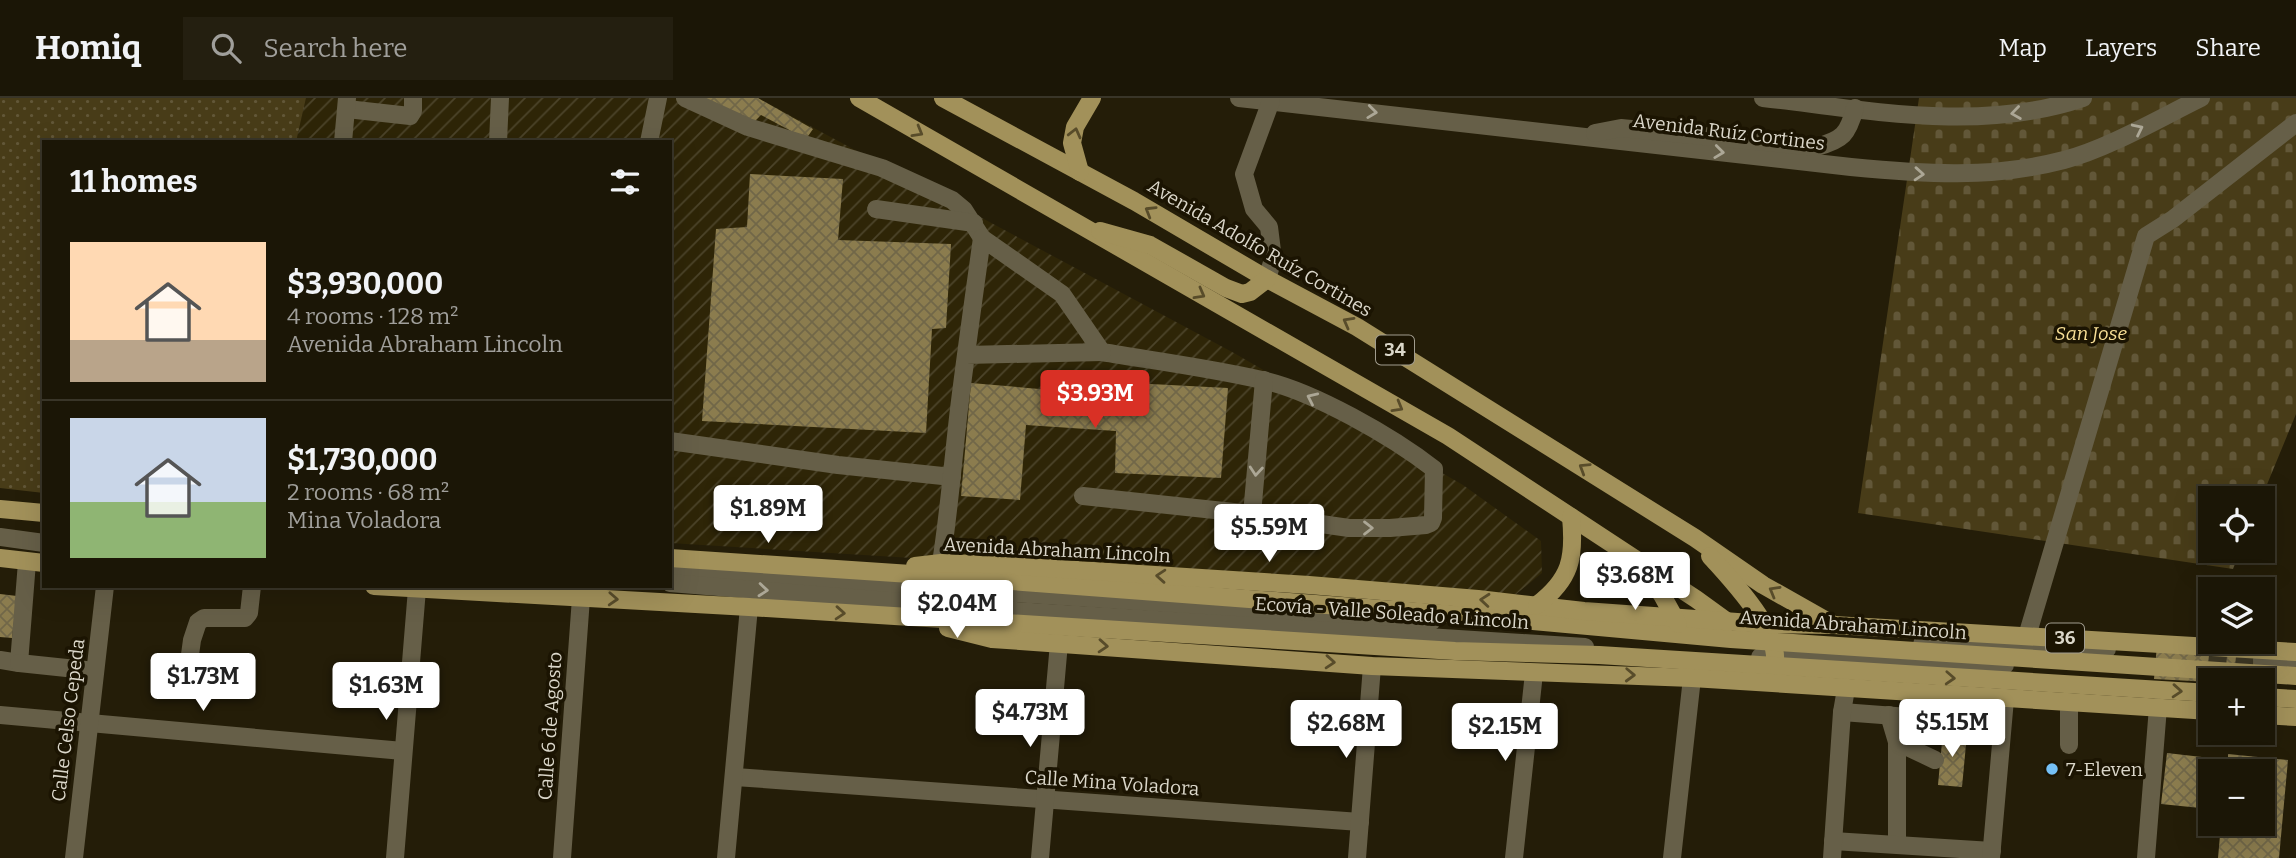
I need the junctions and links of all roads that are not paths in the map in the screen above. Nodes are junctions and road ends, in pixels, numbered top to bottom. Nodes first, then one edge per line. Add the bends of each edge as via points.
1 (413, 98) edge
2 (500, 98) edge
3 (658, 98) edge
4 (685, 98) edge
5 (859, 98) edge
6 (943, 98) edge
7 (1092, 98) edge
8 (1763, 98) edge
9 (2083, 98) edge
10 (2201, 98) edge
11 (1255, 99) edge
12 (347, 103) edge
13 (1855, 108) junction
14 (2296, 124) edge
15 (1578, 136) junction
16 (343, 140) edge
17 (498, 140) edge
18 (649, 140) edge
19 (1080, 172) junction
20 (876, 209) dead end
21 (1083, 228) junction
22 (978, 231) junction
23 (1267, 279) junction
24 (1102, 352) junction
25 (966, 355) junction
26 (1264, 380) junction
27 (672, 441) edge
28 (952, 477) junction
29 (1083, 496) dead end
30 (0, 509) edge
31 (42, 513) edge
32 (1252, 514) junction
33 (1572, 517) junction
34 (0, 526) edge
35 (42, 531) edge
36 (0, 537) edge
37 (1695, 538) junction
38 (42, 543) edge
39 (0, 558) edge
40 (672, 558) edge
41 (1638, 561) junction
42 (35, 563) edge
43 (941, 563) junction
44 (672, 570) edge
45 (863, 571) junction
46 (672, 583) edge
47 (105, 588) edge
48 (252, 588) edge
49 (402, 588) edge
50 (417, 589) junction
51 (581, 598) junction
52 (1536, 605) junction
53 (749, 607) junction
54 (1584, 611) junction
55 (1675, 617) junction
56 (915, 618) junction
57 (1725, 620) junction
58 (1834, 625) junction
59 (1768, 632) junction
60 (2027, 636) junction
61 (1744, 638) junction
62 (1604, 640) junction
63 (1059, 643) junction
64 (1685, 644) junction
65 (2156, 651) dead end
66 (2296, 652) edge
67 (0, 660) edge
68 (19, 663) junction
69 (2296, 663) edge
70 (1372, 666) junction
71 (1768, 667) junction
72 (2155, 670) dead end
73 (95, 671) junction
74 (1534, 673) junction
75 (1584, 673) junction
76 (187, 677) dead end
77 (1692, 678) junction
78 (2296, 678) edge
79 (1846, 689) junction
80 (2198, 692) edge
81 (2275, 698) edge
82 (2004, 699) junction
83 (2296, 699) edge
84 (2069, 702) junction
85 (2158, 707) junction
86 (2198, 710) edge
87 (1842, 712) junction
88 (0, 715) edge
89 (1889, 715) junction
90 (2275, 716) edge
91 (2296, 717) edge
92 (89, 722) junction
93 (2001, 724) junction
94 (1896, 742) junction
95 (2069, 745) dead end
96 (403, 751) junction
97 (1935, 760) dead end
98 (735, 777) junction
99 (1044, 799) junction
100 (1360, 822) junction
101 (1896, 844) junction
102 (1833, 850) edge
103 (1991, 855) edge
104 (74, 858) edge
105 (395, 858) edge
106 (562, 858) edge
107 (726, 858) edge
108 (1040, 858) edge
109 (1356, 858) edge
110 (1514, 858) edge
111 (1672, 858) edge
112 (2146, 858) edge

1 - 12 street via 410,116
2 - 17 street
3 - 18 street
4 - 22 street via 748,127 882,169 952,200
5 -> 21 main road, 34
6 - 19 main road, Avenida Adolfo Ruíz Cortines / 34
19 -> 7 main road via 1072,143 1075,127
8 - 13 street
9 -> 13 street via 2014,114 1964,117
15 -> 10 street, Avenida Ruíz Cortines via 1863,169 1976,175 2066,160
11 -> 15 street, Avenida Ruíz Cortines
11 - 23 street via 1244,174 1254,209 1269,227 1273,259
12 - 16 street
13 - 15 street via 1849,130 1833,143 1816,147 1621,128
14 - 60 street via 2146,236
23 -> 19 main road, Avenida Adolfo Ruíz Cortines / 34
20 - 22 street
21 - 23 main road via 1150,245 1242,294
21 -> 33 main road, 34 via 1448,436
22 - 24 street via 1062,294
22 - 25 street
37 -> 23 main road, Avenida Adolfo Ruíz Cortines / 34 via 1357,327
24 - 25 street
24 - 26 street
25 - 28 street
26 -> 32 street
32 -> 26 street via 1349,528 1426,525 1433,518 1432,467 1310,396
27 - 28 street
28 - 43 street
29 - 32 street
30 - 31 main road
33 - 41 main road, 34
33 - 52 main road via 1569,569 1561,583
34 - 35 street
36 - 38 street
58 -> 37 main road, Avenida Adolfo Ruíz Cortines / 34 via 1763,585
37 - 59 main road
39 - 42 main road
40 - 45 main road, Avenida Abraham Lincoln / 36
41 - 55 main road
41 - 57 main road, 34
42 - 68 street
43 - 45 main road, Avenida Abraham Lincoln / 36
52 -> 43 main road, Avenida Abraham Lincoln / 36 via 1309,585
44 - 62 street
45 - 78 main road, Avenida Abraham Lincoln / 36
46 -> 62 street, Ecovía - Valle Soleado a Lincoln via 985,609
47 - 73 street, Calle Celso Cepeda
48 - 76 street via 245,618 198,622
49 - 50 main road
50 - 51 main road
50 - 96 street
51 -> 53 main road
51 - 106 street, Calle 6 de Agosto
52 - 54 main road, Avenida Abraham Lincoln / 36
53 -> 56 main road
53 - 98 street
54 - 55 main road, Avenida Abraham Lincoln / 36
54 - 62 main road
55 - 57 main road, Avenida Abraham Lincoln / 36
55 - 64 main road
56 - 63 main road via 992,639
56 -> 80 main road
57 - 59 main road, Avenida Abraham Lincoln / 36
57 - 61 main road, 34
58 - 59 main road, Avenida Abraham Lincoln / 36
58 - 60 main road, Avenida Abraham Lincoln / 36
59 - 61 street
59 - 65 street
59 - 71 main road
60 - 66 main road, Avenida Abraham Lincoln / 36
61 - 64 street
61 - 71 main road, 34
62 - 64 street, Ecovía - Valle Soleado a Lincoln
62 - 75 main road via 1601,660
63 -> 70 main road
63 - 99 street
64 - 71 street, Ecovía - Valle Soleado a Lincoln
64 - 77 main road
67 - 68 street
68 - 73 street
69 - 78 street via 2261,668
70 - 74 main road
70 - 100 street
71 - 72 street, Ecovía - Valle Soleado a Lincoln
71 - 77 main road
71 - 79 main road via 1788,685
73 - 92 street, Calle Celso Cepeda
74 - 75 main road
74 - 110 street
75 -> 77 main road
77 - 111 street
79 - 82 main road
79 - 87 street
81 - 83 main road
82 - 84 main road
82 - 93 street
84 - 85 main road
84 - 95 street
85 - 86 main road
85 - 112 street
87 - 89 street
87 - 102 street
88 - 92 street
89 - 93 street
89 - 94 street
90 - 91 main road
92 - 96 street
92 - 104 street, Calle Celso Cepeda
93 - 103 street
94 - 97 street
94 - 101 street
96 - 105 street
98 - 99 street, Calle Mina Voladora
98 - 107 street
99 - 100 street, Calle Mina Voladora
99 - 108 street
100 - 109 street
101 - 102 street
101 - 103 street

